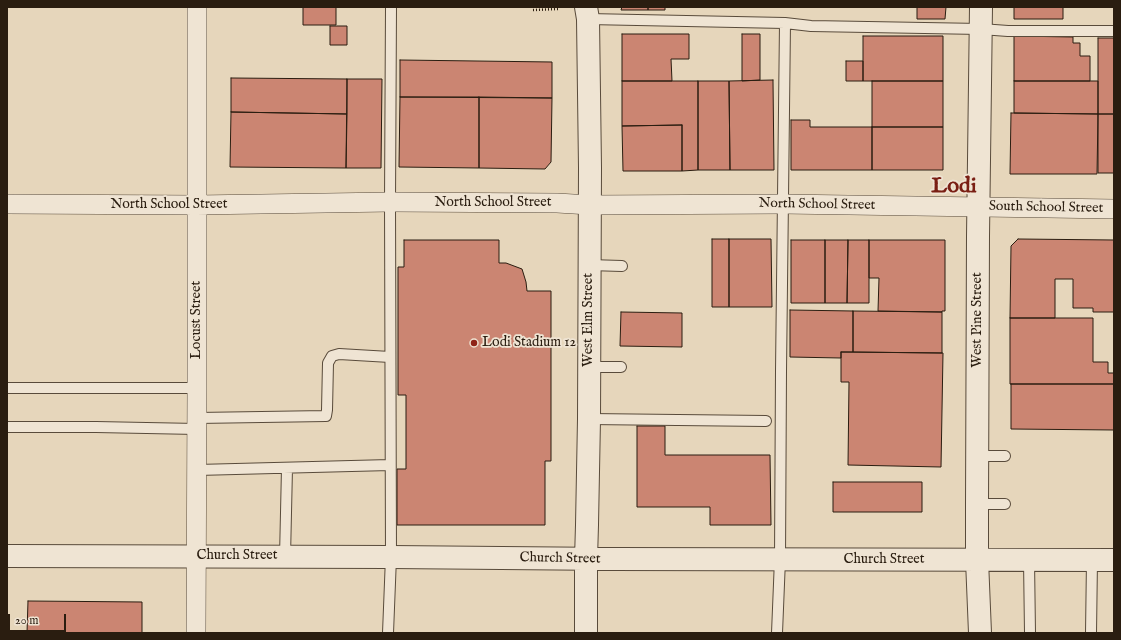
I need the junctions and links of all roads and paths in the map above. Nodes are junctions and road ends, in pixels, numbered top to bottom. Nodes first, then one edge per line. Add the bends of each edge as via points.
1 (197, 7) edge
2 (391, 7) edge
3 (981, 7) edge
4 (533, 10) dead end
5 (558, 10) dead end
6 (587, 13) edge
7 (785, 23) junction
8 (981, 29) junction
9 (1114, 31) edge
10 (390, 202) junction
11 (7, 204) edge
12 (783, 204) junction
13 (590, 205) junction
14 (197, 206) junction
15 (979, 207) junction
16 (1114, 209) edge
17 (590, 265) junction
18 (622, 266) dead end
19 (390, 357) junction
20 (589, 367) junction
21 (621, 368) dead end
22 (7, 388) edge
23 (197, 388) junction
24 (589, 419) junction
25 (766, 421) dead end
26 (197, 423) junction
27 (7, 427) edge
28 (978, 456) junction
29 (1005, 456) dead end
30 (390, 465) junction
31 (287, 468) junction
32 (197, 470) junction
33 (977, 504) junction
34 (1005, 504) dead end
35 (7, 556) edge
36 (196, 556) junction
37 (285, 557) junction
38 (391, 557) junction
39 (586, 559) junction
40 (780, 559) junction
41 (977, 560) junction
42 (1029, 560) junction
43 (1092, 560) junction
44 (1114, 560) edge
45 (196, 633) edge
46 (388, 633) edge
47 (586, 633) edge
48 (777, 633) edge
49 (980, 633) edge
50 (1030, 633) edge
51 (1091, 633) edge

1 - 14 street, Locust Street
2 - 10 lane
3 - 8 street, West Pine Street
4 - 5 path
6 - 7 lane
6 - 13 street, West Elm Street
7 - 8 lane via 811,26
7 - 12 lane
8 - 9 lane
8 - 15 street, West Pine Street
10 - 13 street, North School Street
10 - 14 street, North School Street
10 - 19 lane
11 - 14 street, North School Street
12 - 13 street, North School Street
12 - 15 street, North School Street
12 - 40 lane
13 - 17 street, West Elm Street
14 - 23 street, Locust Street
15 - 16 street, South School Street
15 - 28 street, West Pine Street
17 - 18 lane
17 - 20 street, West Elm Street
19 - 26 lane via 339,354 332,356 328,363 326,416
19 - 30 lane
20 - 21 lane
20 - 24 street, West Elm Street
22 - 23 lane
23 - 26 street, Locust Street
24 - 25 lane
24 - 39 street, West Elm Street
26 - 27 lane
26 - 32 street, Locust Street
28 - 29 lane
28 - 33 street, West Pine Street
30 - 31 lane
30 - 38 lane
31 - 32 lane
31 - 37 lane
32 - 36 street, Locust Street
33 - 34 lane
33 - 41 street, West Pine Street
35 - 36 street, Church Street
36 - 37 street, Church Street
36 - 45 street, Locust Street
37 - 38 street, Church Street
38 - 39 street, Church Street
38 - 46 lane
39 - 40 street, Church Street
39 - 47 street, West Elm Street
40 - 41 street, Church Street
40 - 48 lane
41 - 42 street, Church Street
41 - 49 street, West Pine Street
42 - 43 street, Church Street
42 - 50 lane
43 - 44 street, Church Street
43 - 51 lane

